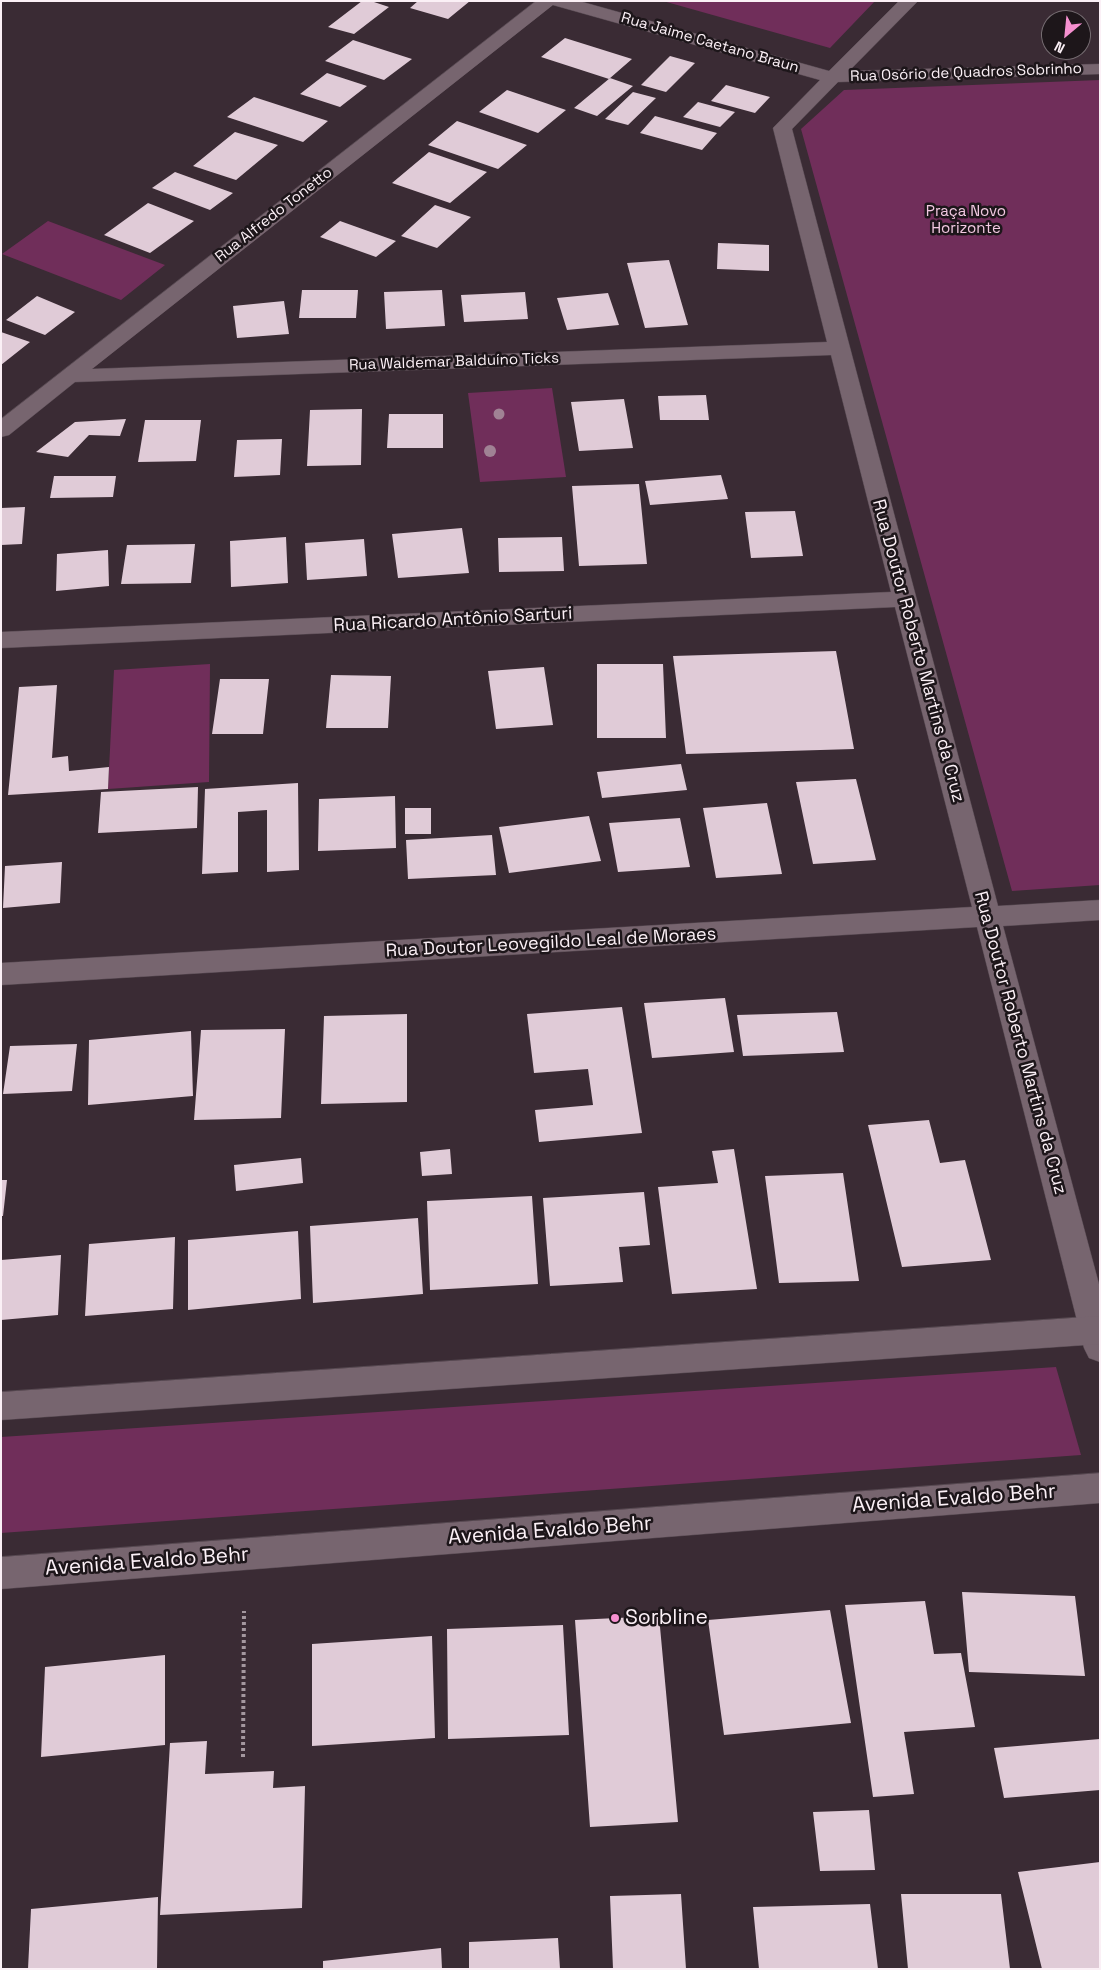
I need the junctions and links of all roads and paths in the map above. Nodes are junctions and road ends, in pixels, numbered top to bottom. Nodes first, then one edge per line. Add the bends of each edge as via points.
1 (547, 1) edge
2 (559, 1) edge
3 (909, 1) edge
4 (1100, 69) edge
5 (831, 77) junction
6 (839, 348) junction
7 (69, 376) junction
8 (1, 430) edge
9 (904, 599) junction
10 (1, 640) edge
11 (1100, 910) edge
12 (987, 917) junction
13 (1, 974) edge
14 (1098, 1336) edge
15 (1, 1406) edge
16 (1100, 1488) edge
17 (1, 1573) edge
18 (244, 1610) dead end
19 (243, 1757) dead end

1 - 7 street, Rua Alfredo Tonetto
2 - 5 street, Rua Jaime Caetano Braun
3 - 5 street, Rua Doutor Roberto Martins da Cruz
4 - 5 street, Rua Osório de Quadros Sobrinho
5 - 6 street, Rua Doutor Roberto Martins da Cruz via 782,128
6 - 7 street, Rua Waldemar Balduíno Ticks
6 - 9 street, Rua Doutor Roberto Martins da Cruz
7 - 8 street, Rua Alfredo Tonetto
9 - 10 street, Rua Ricardo Antônio Sarturi
9 - 12 street, Rua Doutor Roberto Martins da Cruz
11 - 12 street, Rua Doutor Leovegildo Leal de Moraes
12 - 13 street, Rua Doutor Leovegildo Leal de Moraes
12 - 14 street, Rua Doutor Roberto Martins da Cruz
14 - 15 street
16 - 17 street, Avenida Evaldo Behr
18 - 19 path

